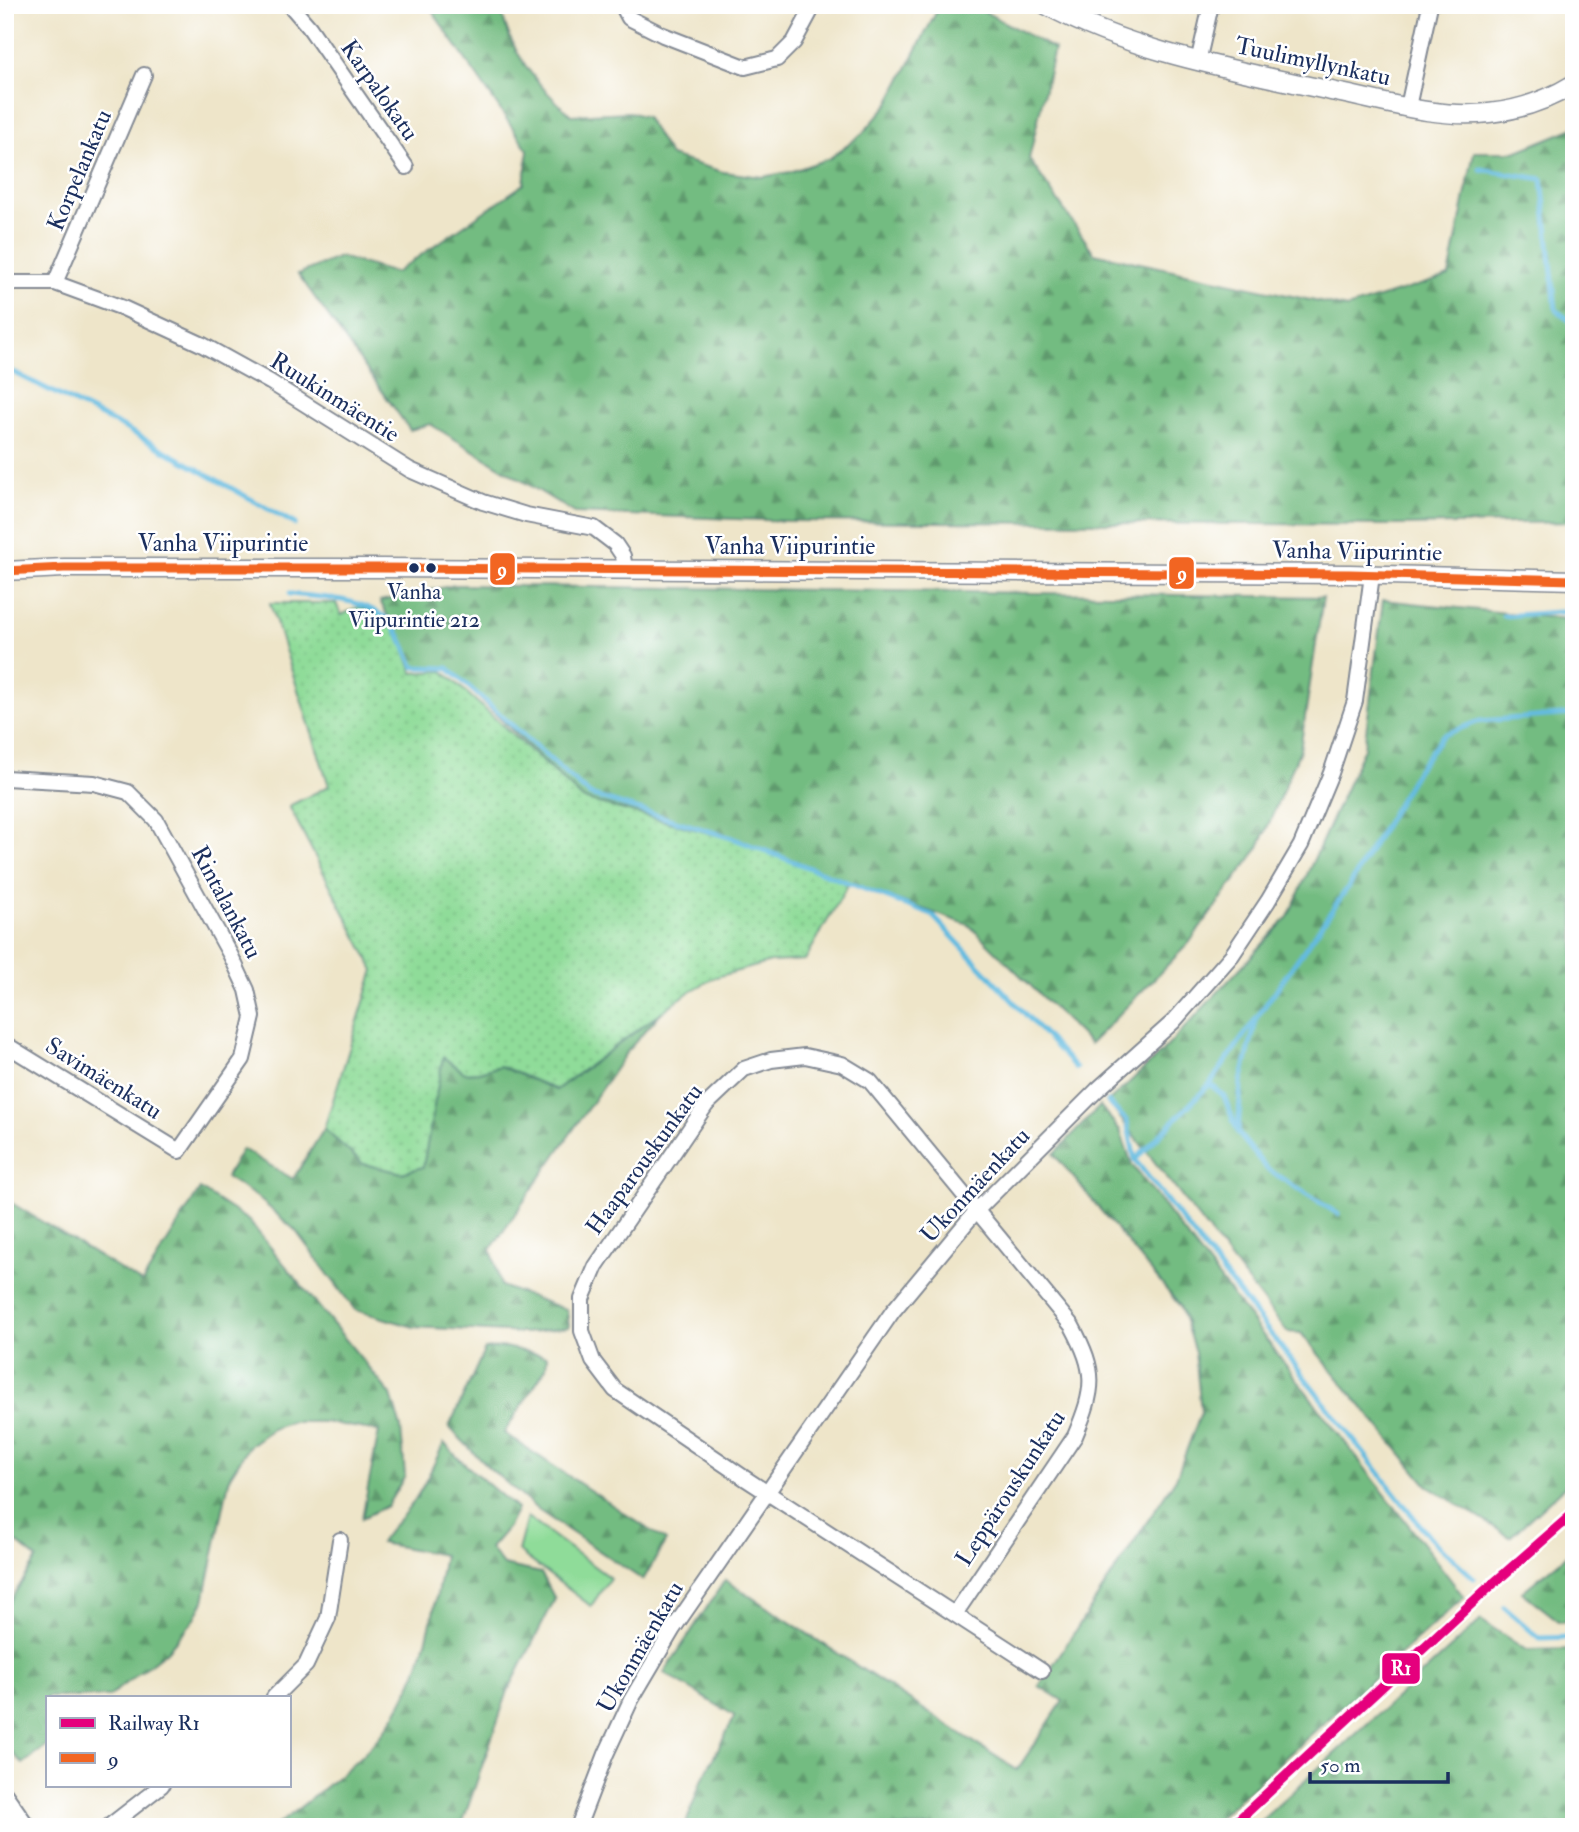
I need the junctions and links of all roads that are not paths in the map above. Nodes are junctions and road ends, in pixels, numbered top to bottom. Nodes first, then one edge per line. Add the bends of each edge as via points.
1 (290, 5) edge
2 (622, 5) edge
3 (814, 5) edge
4 (1046, 5) edge
5 (1211, 5) edge
6 (1430, 5) edge
7 (1198, 62) junction
8 (144, 75) dead end
9 (1574, 84) edge
10 (1408, 107) junction
11 (406, 167) dead end
12 (5, 283) edge
13 (55, 283) junction
14 (625, 569) junction
15 (5, 571) edge
16 (1372, 575) junction
17 (1574, 580) edge
18 (5, 778) edge
19 (5, 1044) edge
20 (179, 1151) joint
21 (976, 1211) junction
22 (767, 1492) junction
23 (340, 1540) dead end
24 (956, 1614) junction
25 (1042, 1671) dead end
26 (275, 1696) edge
27 (161, 1786) edge
28 (5, 1794) edge
29 (28, 1827) edge
30 (108, 1827) edge
31 (578, 1827) edge

1 - 11 street, Karpalokatu
2 - 3 street via 629,18 745,67 777,59 794,42
4 - 7 street, Tuulimyllynkatu via 1096,29
5 - 7 street
6 - 10 street
7 - 10 street, Tuulimyllynkatu
8 - 13 street, Korpelankatu
9 - 10 street, Tuulimyllynkatu via 1529,105 1488,113
12 - 13 street, Ruukinmäentie
13 - 14 street, Ruukinmäentie via 201,344 410,470 483,502 594,528 615,544
14 - 15 street, Vanha Viipurintie
14 - 16 street, Vanha Viipurintie
16 - 17 street, Vanha Viipurintie
16 - 21 street, Ukonmäenkatu via 1354,701 1301,845 1268,901 1232,955 1173,1022 1097,1090
18 - 20 street, Rintalankatu via 94,783 128,792 156,820 237,968 253,1017 243,1059
19 - 20 street, Savimäenkatu
21 - 22 street, Ukonmäenkatu via 893,1311
21 - 22 street, Haaparouskunkatu via 870,1081 842,1064 805,1056 771,1060 744,1069 706,1105 596,1266 582,1299 582,1331 593,1361 615,1390
21 - 24 street, Leppärouskunkatu via 1072,1326 1086,1352 1093,1382 1075,1436
22 - 24 street, Haaparouskunkatu
22 - 31 street, Ukonmäenkatu via 673,1629 631,1700
23 - 26 street via 328,1618 306,1665
24 - 25 street, Haaparouskunkatu
27 - 30 street
28 - 29 street

